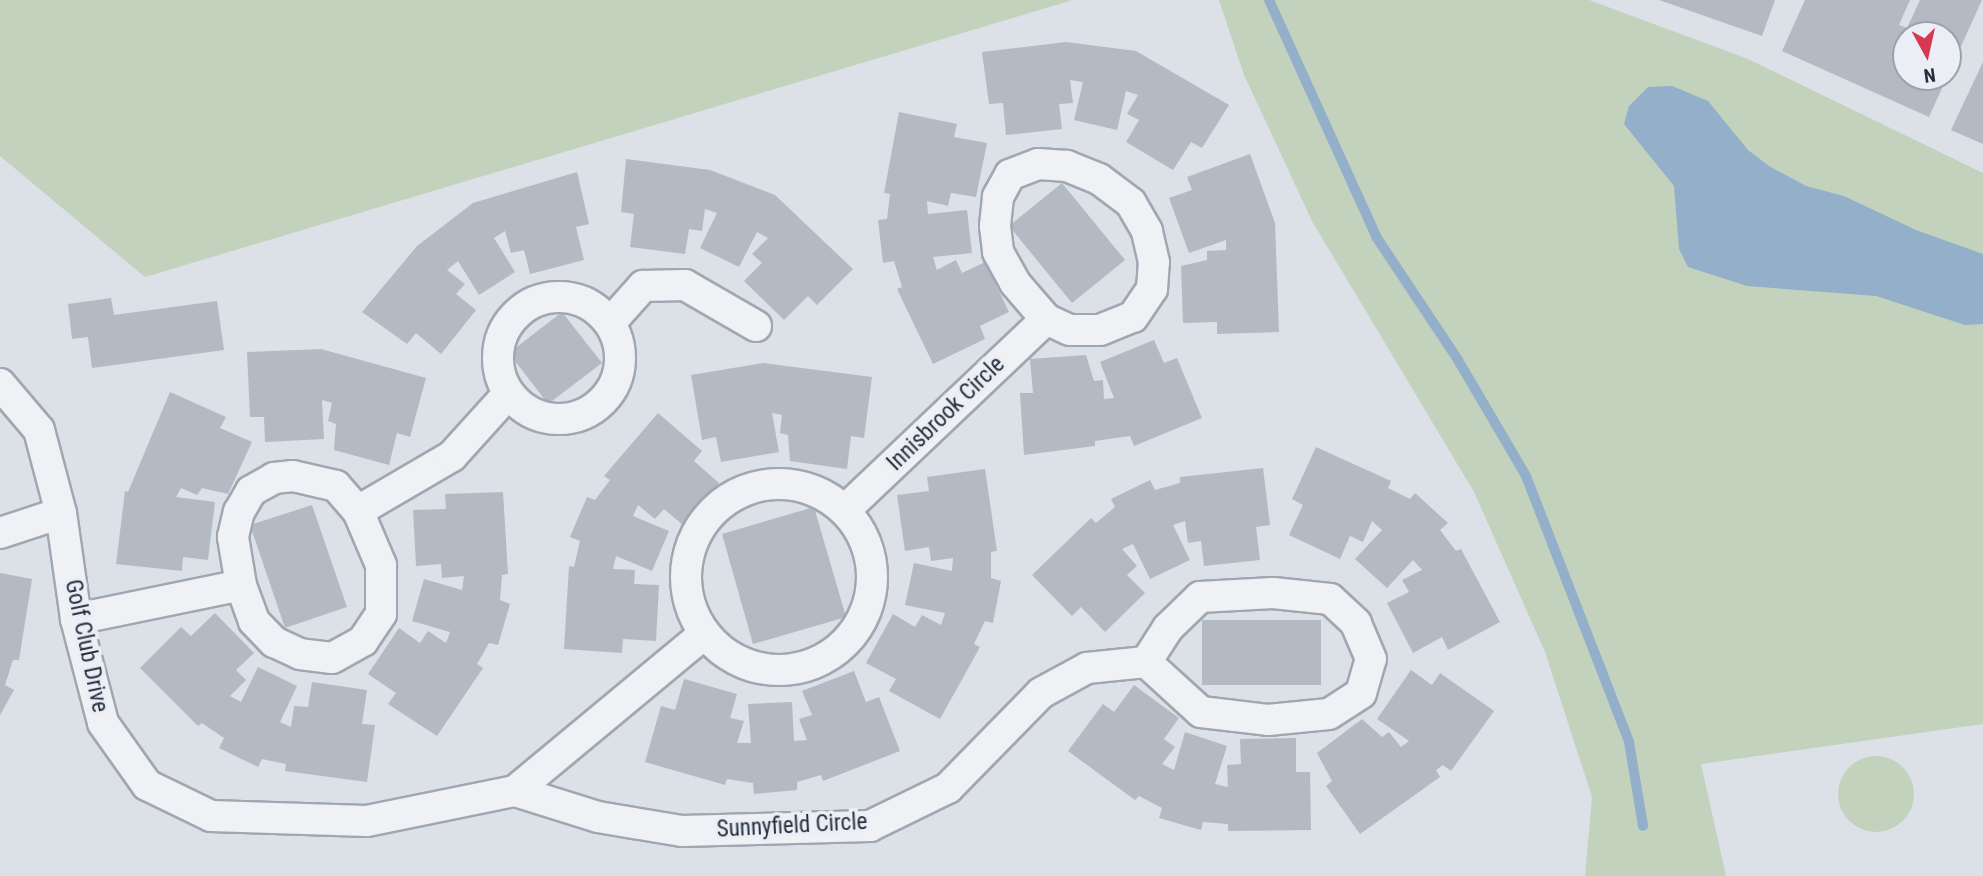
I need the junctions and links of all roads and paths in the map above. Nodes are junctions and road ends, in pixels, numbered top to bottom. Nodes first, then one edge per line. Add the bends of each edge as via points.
1 (1046, 319) junction
2 (610, 323) junction
3 (756, 326) dead end
4 (0, 384) edge
5 (508, 394) junction
6 (845, 510) junction
7 (358, 511) junction
8 (61, 513) junction
9 (0, 533) edge
10 (241, 585) junction
11 (76, 619) junction
12 (704, 634) junction
13 (1146, 662) junction
14 (515, 791) junction

1 - 1 street via 1070,330 1090,330 1133,317 1152,289 1154,262 1147,231 1131,203 1099,179 1067,166 1038,164 1010,175 998,197 995,226 998,251 1014,283
1 - 6 street, Innisbrook Circle
2 - 3 street via 643,286 685,285
2 - 5 street via 621,364 615,385 602,402 564,420 542,418
2 - 5 street via 597,309 561,296 523,307 509,321 499,347 499,376
4 - 8 street, Golf Club Drive via 39,430
5 - 7 street via 452,456
6 - 12 street via 819,492 789,484 758,486 738,494 705,519 690,546 685,576 690,607
6 - 12 street via 863,535 872,564 872,584 861,624 841,648 815,664 785,671 765,669 727,656
7 - 10 street via 337,486 318,480 274,478 251,491 233,537
7 - 10 street via 381,565 383,584 381,614 363,640 332,658 300,654 254,621
8 - 9 street
8 - 11 street, Golf Club Drive
10 - 11 street
11 - 14 street, Golf Club Drive via 103,723 148,785 211,816 367,821
12 - 14 street
13 - 13 street via 1201,712 1268,719 1329,715 1361,693 1371,659 1356,623 1330,599 1273,593 1200,597 1168,628
13 - 14 street, Sunnyfield Circle via 1087,668 1041,693 948,788 870,825 682,831 598,817

